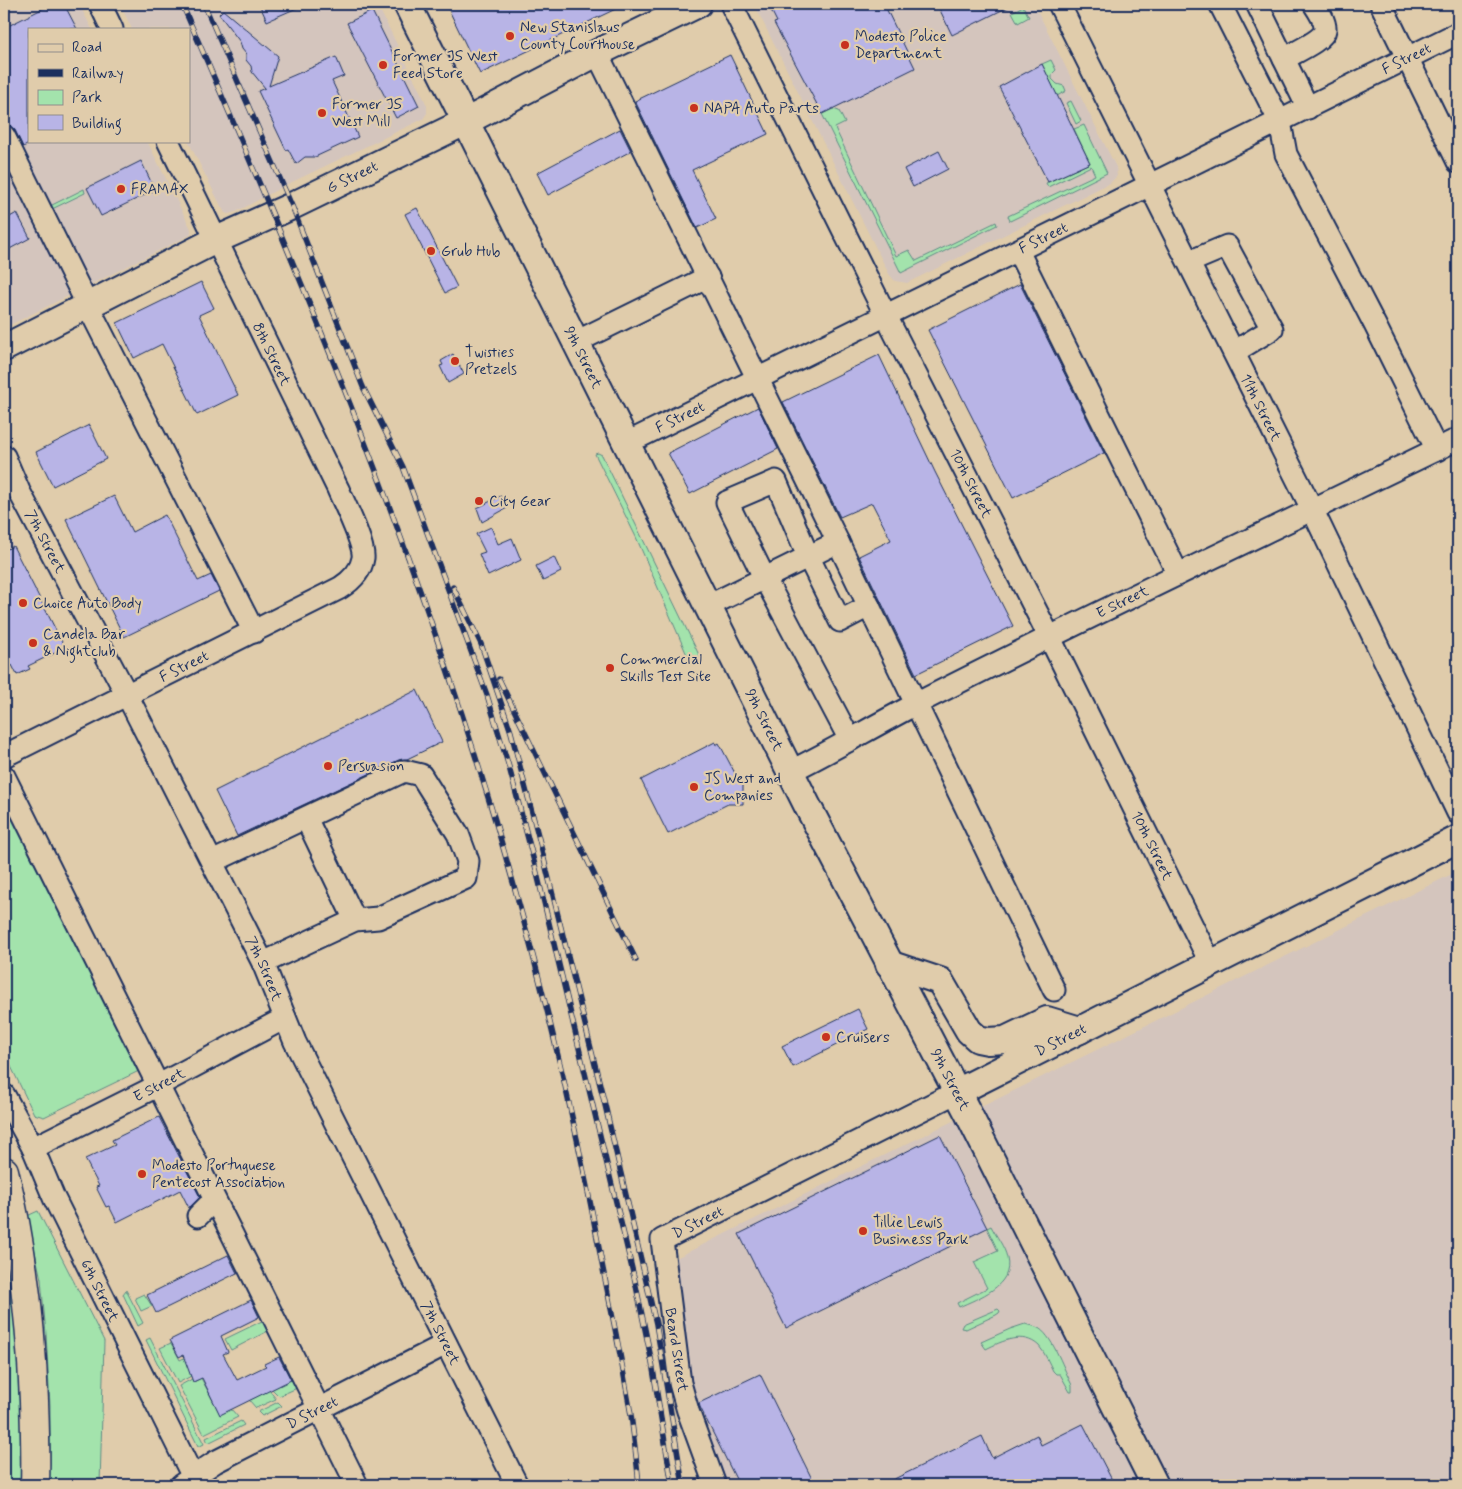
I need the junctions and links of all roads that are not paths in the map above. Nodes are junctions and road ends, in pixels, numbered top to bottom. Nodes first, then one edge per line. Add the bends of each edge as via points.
1 (100, 4) edge
2 (407, 4) edge
3 (698, 4) edge
4 (731, 4) edge
5 (1220, 4) edge
6 (1257, 4) edge
7 (1314, 4) edge
8 (1380, 4) edge
9 (1064, 6) edge
10 (112, 28) edge
11 (1458, 33) edge
12 (597, 53) junction
13 (1284, 59) junction
14 (1407, 59) junction
15 (1308, 108) junction
16 (467, 122) junction
17 (1280, 122) junction
18 (4, 136) edge
19 (168, 142) edge
20 (1458, 162) edge
21 (1151, 186) junction
22 (216, 240) junction
23 (1018, 251) junction
24 (1189, 262) junction
25 (708, 277) junction
26 (88, 306) junction
27 (886, 316) junction
28 (576, 342) junction
29 (4, 348) edge
30 (1234, 352) junction
31 (758, 378) junction
32 (1458, 439) edge
33 (627, 443) junction
34 (1437, 450) junction
35 (4, 456) edge
36 (1313, 511) junction
37 (838, 542) junction
38 (808, 556) junction
39 (358, 570) joint
40 (1178, 574) junction
41 (764, 577) junction
42 (708, 606) junction
43 (869, 606) junction
44 (254, 632) junction
45 (1050, 638) junction
46 (127, 695) junction
47 (917, 704) junction
48 (850, 740) junction
49 (4, 756) edge
50 (791, 771) junction
51 (4, 776) edge
52 (1458, 813) edge
53 (306, 818) junction
54 (1458, 839) edge
55 (212, 862) junction
56 (355, 920) junction
57 (263, 963) junction
58 (889, 964) junction
59 (1211, 964) junction
60 (1054, 990) dead end
61 (284, 1018) junction
62 (1080, 1030) junction
63 (157, 1086) junction
64 (956, 1092) junction
65 (4, 1095) edge
66 (33, 1148) junction
67 (4, 1171) edge
68 (216, 1203) junction
69 (198, 1216) dead end
70 (662, 1240) joint
71 (446, 1344) junction
72 (319, 1410) junction
73 (191, 1483) edge
74 (35, 1485) edge
75 (357, 1485) edge
76 (517, 1485) edge
77 (714, 1485) edge
78 (1155, 1485) edge

1 - 10 street
2 - 16 main road, 9th Street
3 - 12 main road, G Street
4 - 27 street, 10th Street
5 - 17 street
6 - 13 street
7 - 13 street via 1325,25 1322,38
8 - 14 street
9 - 21 street, 11th Street
11 - 14 street, F Street
12 - 16 main road, G Street
12 - 25 street
13 - 15 street
14 - 15 street, F Street
14 - 20 street
15 - 17 street, F Street
16 - 22 main road, G Street
16 - 28 main road, 9th Street
17 - 21 street, F Street
17 - 34 street via 1286,154
18 - 26 street
19 - 22 street, 8th Street
21 - 23 street, F Street
21 - 24 street, 11th Street
22 - 26 main road, G Street
22 - 39 street, 8th Street via 338,489 360,543 363,557
23 - 27 street, F Street
23 - 40 street
24 - 30 street, 11th Street
24 - 30 street via 1228,246 1272,329
25 - 28 street
25 - 31 street
26 - 29 main road, G Street
26 - 44 street
27 - 31 street, F Street
27 - 45 street, 10th Street
28 - 33 main road, 9th Street
30 - 36 street, 11th Street
31 - 33 street, F Street
31 - 37 street
32 - 34 street, E Street
33 - 42 main road, 9th Street
34 - 36 street, E Street
35 - 46 street, 7th Street
36 - 40 street, E Street
36 - 52 street, 11th Street
37 - 38 street
37 - 43 street
38 - 41 street
38 - 41 street via 776,480 727,502
38 - 43 street via 840,621
39 - 44 street, F Street via 351,582
40 - 45 street, E Street
41 - 42 street
41 - 48 street
42 - 50 main road, 9th Street
43 - 47 street
44 - 46 street, F Street
45 - 47 street, E Street
45 - 59 street, 10th Street
46 - 49 street, F Street
46 - 55 street, 7th Street
47 - 48 street, E Street
47 - 60 street
48 - 50 street, E Street
50 - 58 main road, 9th Street
51 - 63 street
53 - 55 street
53 - 56 street
53 - 56 street via 404,771 421,775 458,834 468,862 466,878 378,918
54 - 59 main road, D Street
55 - 57 street, 7th Street
56 - 57 street
57 - 61 street, 7th Street
58 - 62 main road via 940,981 969,1031 978,1038 1005,1040 1047,1020
58 - 64 main road, 9th Street
59 - 62 main road, D Street
61 - 63 street, E Street
61 - 71 street, 7th Street
62 - 64 main road, D Street
63 - 66 street, E Street
63 - 68 street
64 - 70 street, D Street
64 - 78 main road, 9th Street
65 - 66 street, 6th Street
66 - 73 street, 6th Street
67 - 74 highway via 26,1284 32,1348
68 - 69 street
68 - 72 street
70 - 77 street, Beard Street via 680,1383
71 - 72 street, D Street
71 - 76 street, 7th Street
72 - 73 street, D Street via 216,1462
72 - 75 street

